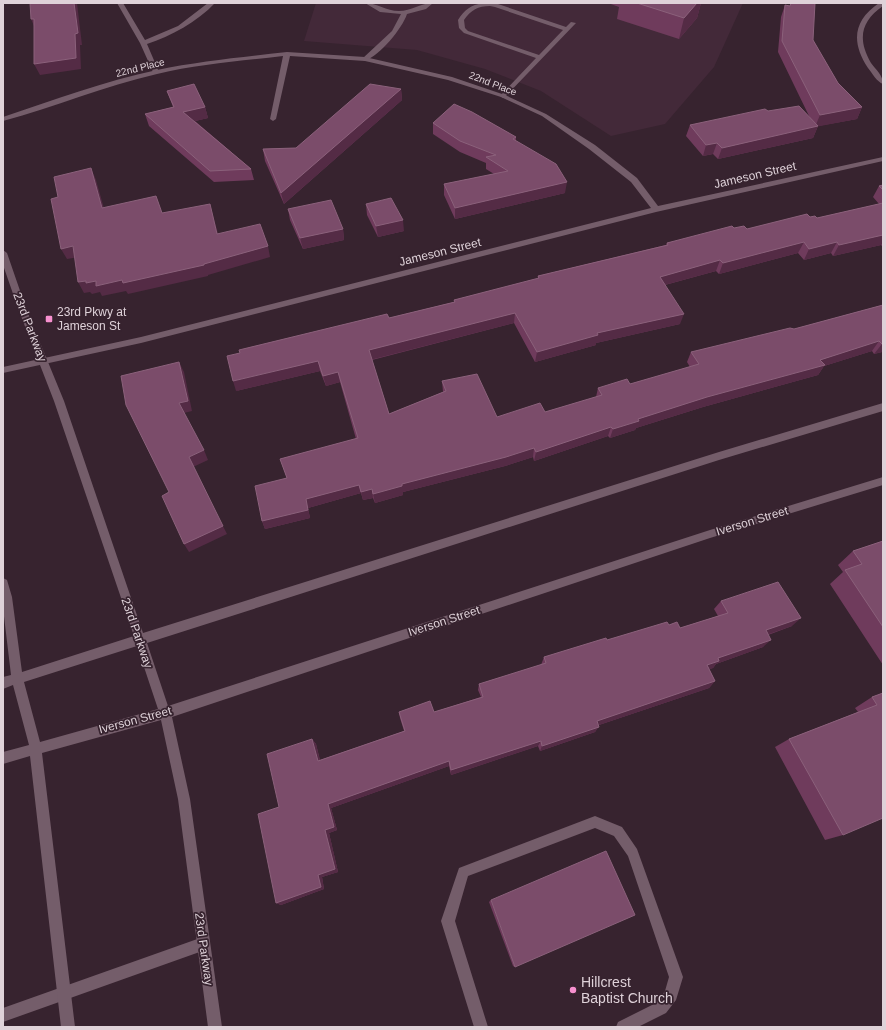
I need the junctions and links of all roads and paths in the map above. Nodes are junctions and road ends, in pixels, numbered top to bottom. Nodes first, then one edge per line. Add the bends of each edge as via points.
1 (120, 3) edge
2 (212, 3) edge
3 (368, 3) edge
4 (430, 3) edge
5 (883, 3) edge
6 (405, 12) junction
7 (573, 23) dead end
8 (567, 29) junction
9 (143, 43) junction
10 (287, 54) junction
11 (540, 57) junction
12 (365, 59) junction
13 (156, 72) junction
14 (883, 82) edge
15 (503, 96) junction
16 (3, 119) edge
17 (273, 119) dead end
18 (883, 159) edge
19 (656, 209) junction
20 (3, 253) edge
21 (43, 362) junction
22 (3, 370) edge
23 (883, 407) edge
24 (883, 481) edge
25 (3, 583) edge
26 (140, 639) junction
27 (18, 678) junction
28 (3, 683) edge
29 (165, 713) junction
30 (35, 748) junction
31 (3, 758) edge
32 (203, 944) junction
33 (66, 993) junction
34 (3, 1015) edge
35 (68, 1027) edge
36 (215, 1027) edge
37 (481, 1027) edge
38 (623, 1027) edge

1 - 9 street
2 - 9 street via 167,36
3 - 6 street via 386,11
4 - 6 street
5 - 14 street via 870,10 862,22 858,38 871,69
6 - 12 street via 393,34
7 - 8 street
8 - 11 street
8 - 11 street via 496,5 486,4 465,12 461,20 462,28 466,32
9 - 13 street
10 - 12 street, 22nd Place
10 - 13 street, 22nd Place via 197,64
10 - 17 street
11 - 15 street
12 - 15 street, 22nd Place via 450,78
13 - 16 street, 22nd Place via 106,85
15 - 19 street, 22nd Place via 544,115 592,147 634,180
18 - 19 street, Jameson Street
19 - 21 street, Jameson Street via 141,340
20 - 21 street, 23rd Parkway
21 - 22 street, Jameson Street
21 - 26 street, 23rd Parkway via 59,401
23 - 26 street via 719,456
24 - 29 street, Iverson Street via 710,534
25 - 27 street
26 - 27 street
26 - 29 street, 23rd Parkway
27 - 28 street
27 - 30 street
29 - 30 street, Iverson Street
29 - 32 street, 23rd Parkway via 184,798
30 - 31 street, Iverson Street
30 - 33 street
32 - 33 street
32 - 36 street, 23rd Parkway
33 - 34 street
33 - 35 street
37 - 38 street via 448,921 463,872 595,822 618,831 633,853 676,977 671,995 662,1008

